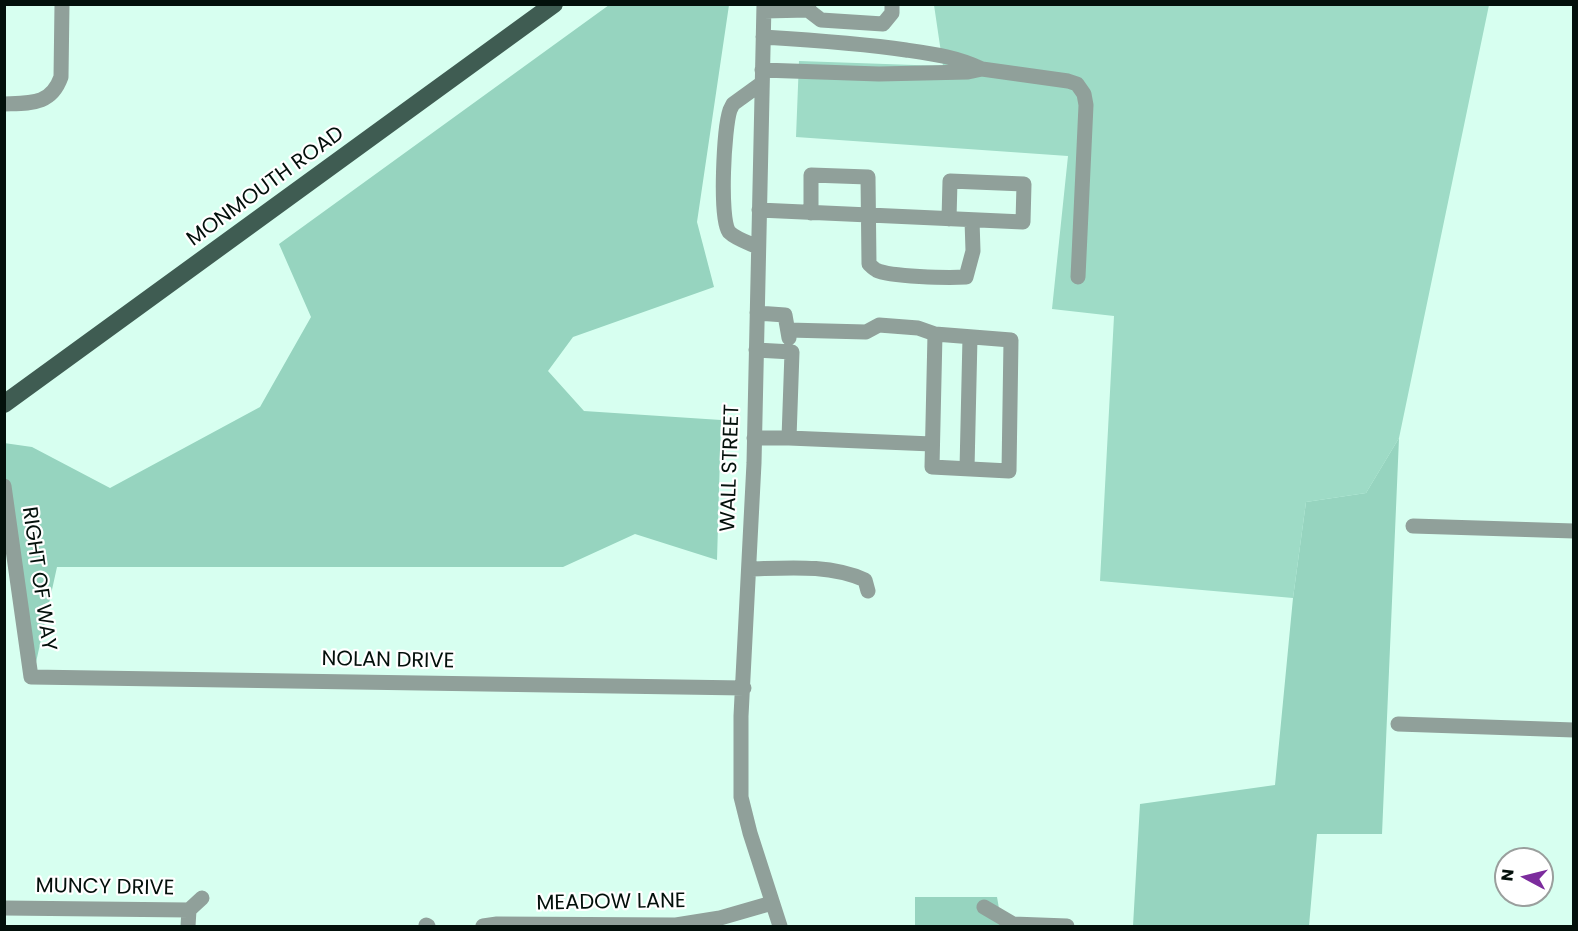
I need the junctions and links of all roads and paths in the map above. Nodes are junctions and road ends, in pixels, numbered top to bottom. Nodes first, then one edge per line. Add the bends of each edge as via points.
1 (62, 4) edge
2 (554, 4) edge
3 (892, 4) edge
4 (808, 7) edge
5 (764, 8) edge
6 (763, 37) junction
7 (982, 69) junction
8 (762, 77) junction
9 (4, 104) edge
10 (759, 210) junction
11 (811, 213) junction
12 (867, 215) junction
13 (949, 219) junction
14 (972, 220) junction
15 (758, 248) junction
16 (1078, 277) dead end
17 (757, 313) junction
18 (788, 330) junction
19 (935, 334) junction
20 (970, 337) junction
21 (756, 350) junction
22 (792, 352) junction
23 (4, 404) edge
24 (754, 438) junction
25 (789, 438) junction
26 (932, 444) junction
27 (967, 469) junction
28 (4, 486) edge
29 (1413, 526) dead end
30 (1574, 531) edge
31 (749, 569) junction
32 (868, 591) dead end
33 (31, 677) joint
34 (744, 688) junction
35 (1398, 724) dead end
36 (1574, 730) edge
37 (202, 898) dead end
38 (772, 903) junction
39 (984, 907) dead end
40 (4, 908) edge
41 (189, 910) junction
42 (188, 927) edge
43 (483, 927) edge
44 (780, 927) edge
45 (1067, 927) edge

1 - 9 street via 58,85 42,100
2 - 23 main road, MONMOUTH ROAD
3 - 4 street via 892,13 883,24 821,20
4 - 5 street
5 - 6 street, WALL STREET
6 - 7 street via 878,45 962,59
6 - 8 street, WALL STREET
7 - 8 street
7 - 16 street via 1068,81 1077,84 1084,94
8 - 10 street, WALL STREET
8 - 15 street via 730,110 723,166 726,226 734,236
10 - 11 street
10 - 15 street, WALL STREET
11 - 12 street
11 - 12 street via 811,175 868,177
12 - 13 street
12 - 14 street via 869,264 875,270 946,278 966,278 973,251
13 - 14 street
13 - 14 street via 950,181 1024,184 1023,222
15 - 17 street, WALL STREET
17 - 18 street via 785,315
17 - 21 street, WALL STREET
18 - 19 street via 866,332 879,325 918,328
18 - 22 street
19 - 20 street
19 - 26 street
20 - 27 street
20 - 27 street via 1011,340 1010,471
21 - 22 street
21 - 24 street, WALL STREET
22 - 25 street
24 - 25 street
24 - 31 street, WALL STREET
25 - 26 street
26 - 27 street via 932,467
28 - 33 street, RIGHT OF WAY
29 - 30 street
31 - 32 street via 847,572 865,580
31 - 34 street, WALL STREET
33 - 34 street, NOLAN DRIVE
34 - 38 street, WALL STREET via 741,796
35 - 36 street
37 - 41 street
38 - 43 street, MEADOW LANE via 720,918 676,925
38 - 44 street, WALL STREET
39 - 45 street via 1013,924
40 - 41 street, MUNCY DRIVE
41 - 42 street, MUNCY DRIVE

